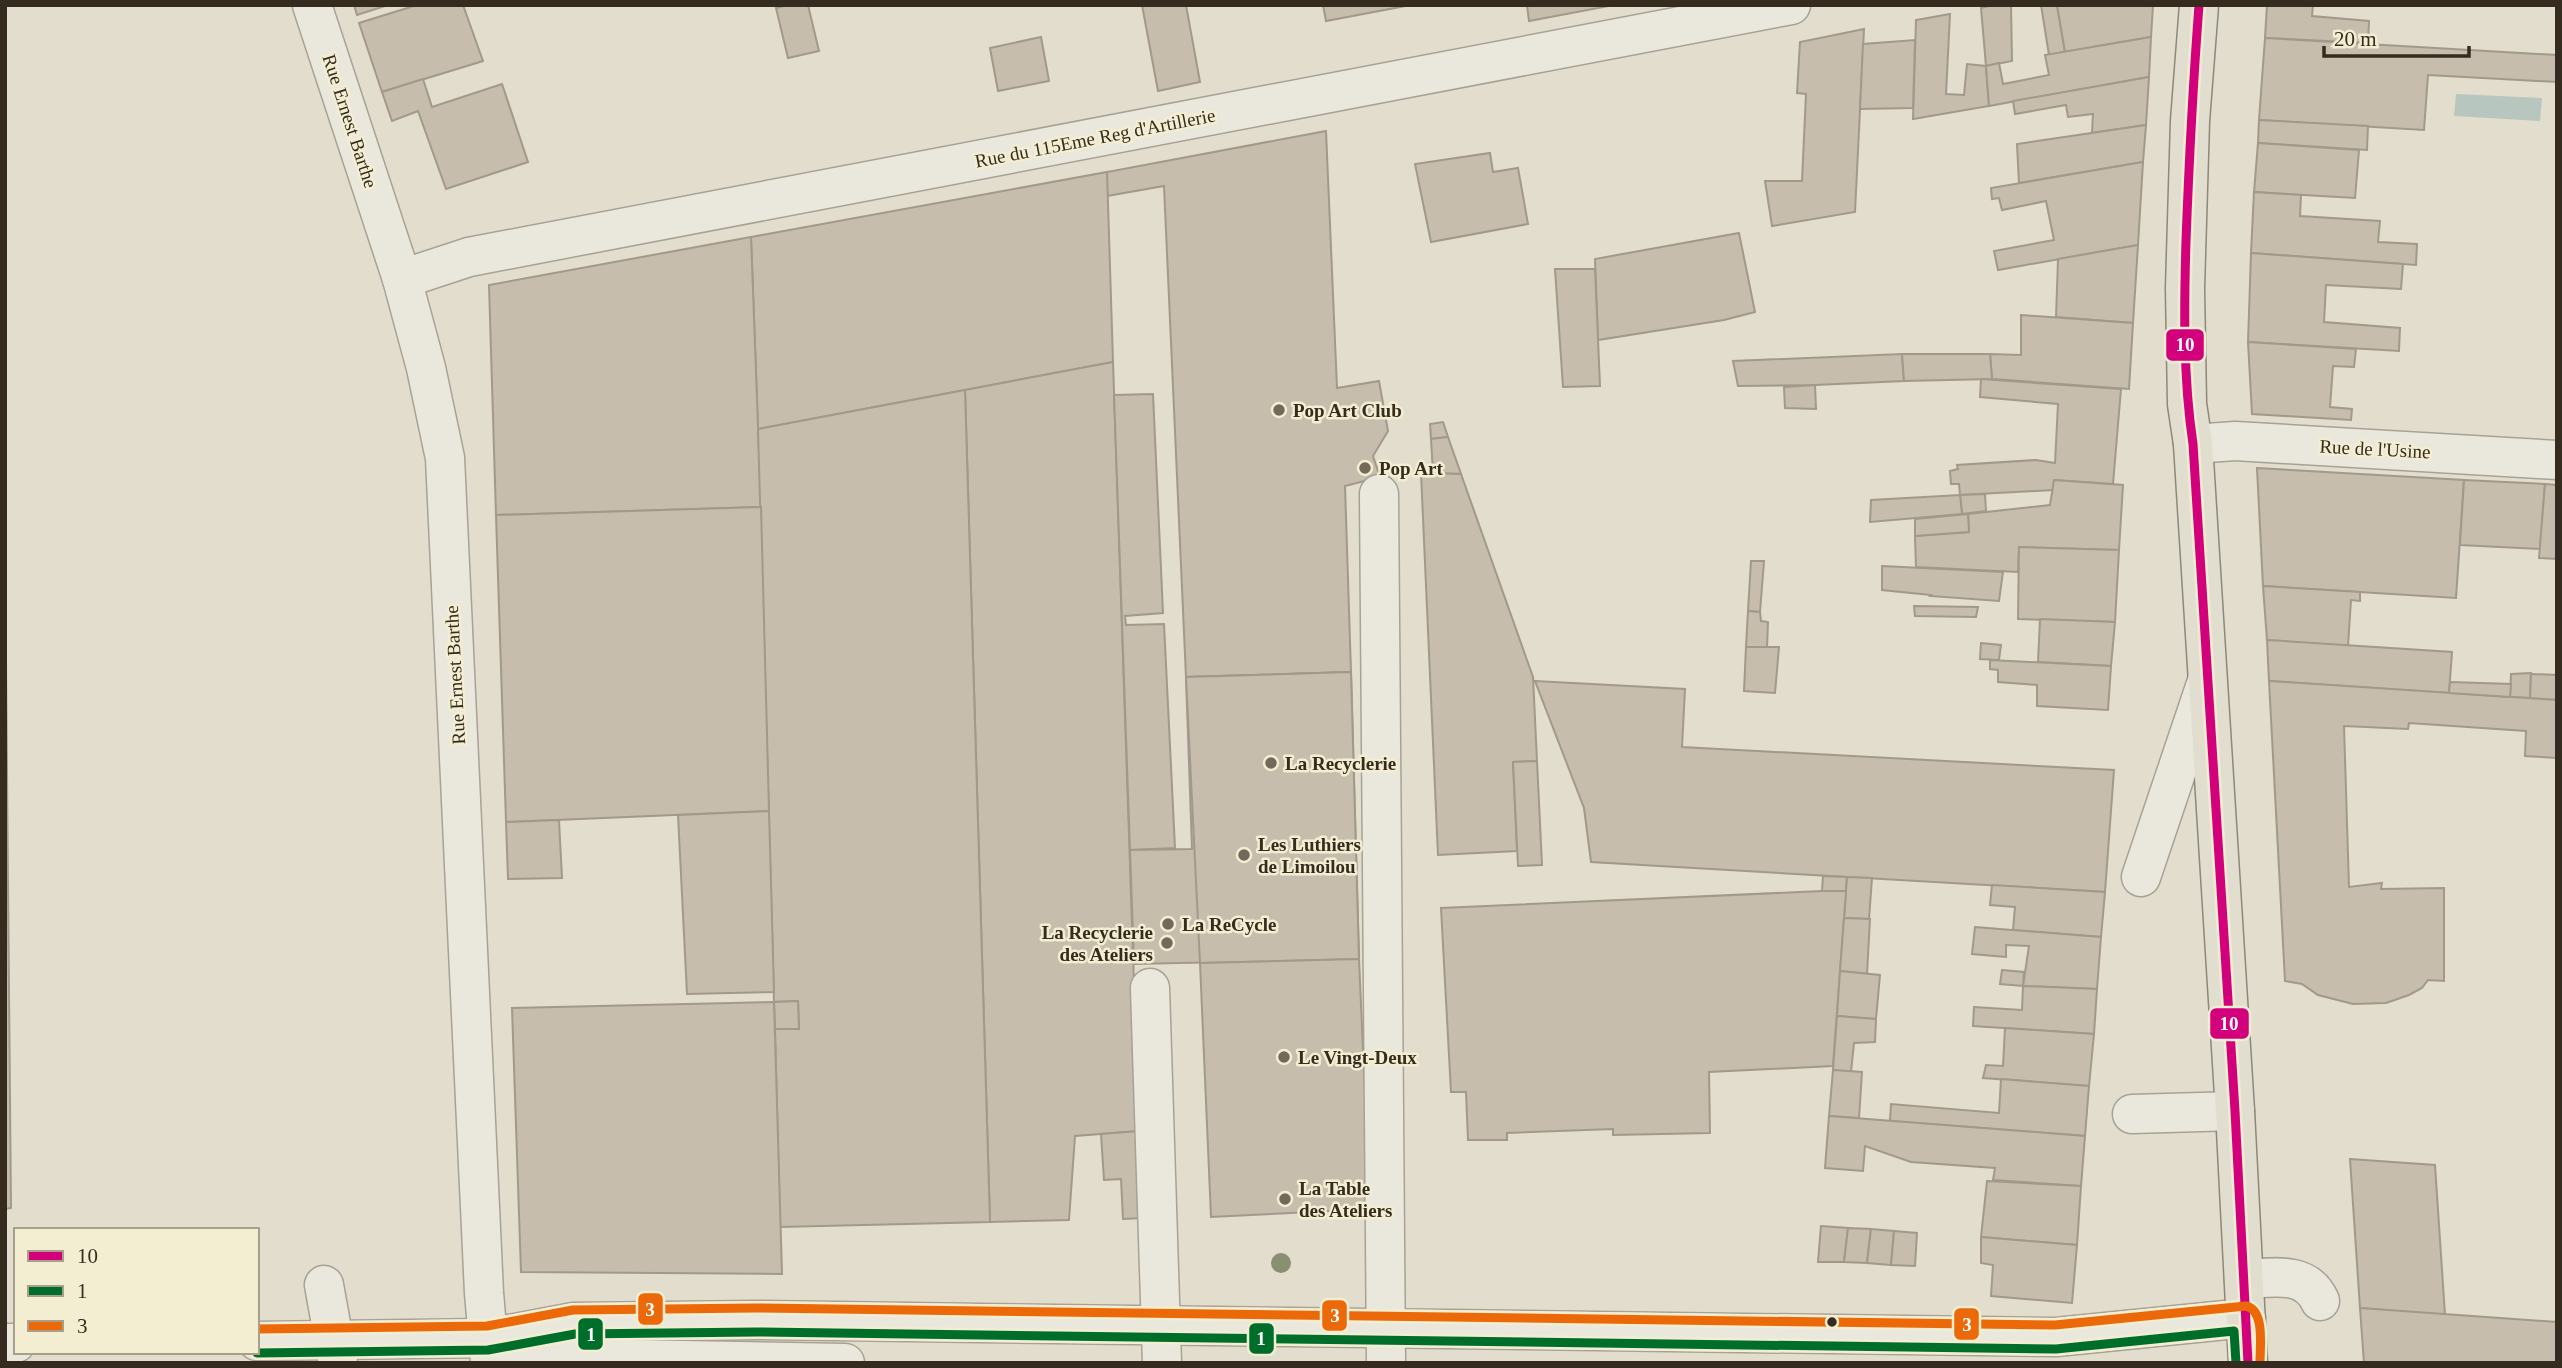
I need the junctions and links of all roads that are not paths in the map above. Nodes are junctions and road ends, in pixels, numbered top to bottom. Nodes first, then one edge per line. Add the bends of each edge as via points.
1 (312, 5) edge
2 (1791, 5) edge
3 (2199, 5) edge
4 (402, 279) junction
5 (2193, 444) junction
6 (2557, 460) edge
7 (1379, 494) dead end
8 (2207, 681) junction
9 (2141, 877) dead end
10 (1150, 988) dead end
11 (2235, 1111) junction
12 (2132, 1114) dead end
13 (2244, 1279) junction
14 (324, 1285) dead end
15 (2320, 1301) dead end
16 (2246, 1318) junction
17 (1161, 1324) junction
18 (259, 1341) edge
19 (1386, 1345) edge
20 (489, 1350) edge
21 (336, 1351) edge
22 (845, 1363) edge
23 (1162, 1363) edge
24 (2248, 1363) edge

1 - 4 street, Rue Ernest Barthe
2 - 4 street, Rue du 115Eme Reg d'Artillerie via 469,257
3 - 5 main road via 2186,247 2186,404
4 - 20 street, Rue Ernest Barthe via 445,458
5 - 6 street, Rue de l'Usine via 2235,441
5 - 8 main road
7 - 19 street
8 - 9 street
8 - 11 main road
10 - 17 street
11 - 12 street
11 - 13 main road
13 - 15 street via 2296,1279 2316,1291
13 - 16 main road
14 - 21 street
16 - 19 street via 2056,1337
16 - 24 main road
17 - 19 street
17 - 20 street via 574,1322
17 - 23 street
18 - 21 street
20 - 21 street
20 - 22 street via 576,1358

